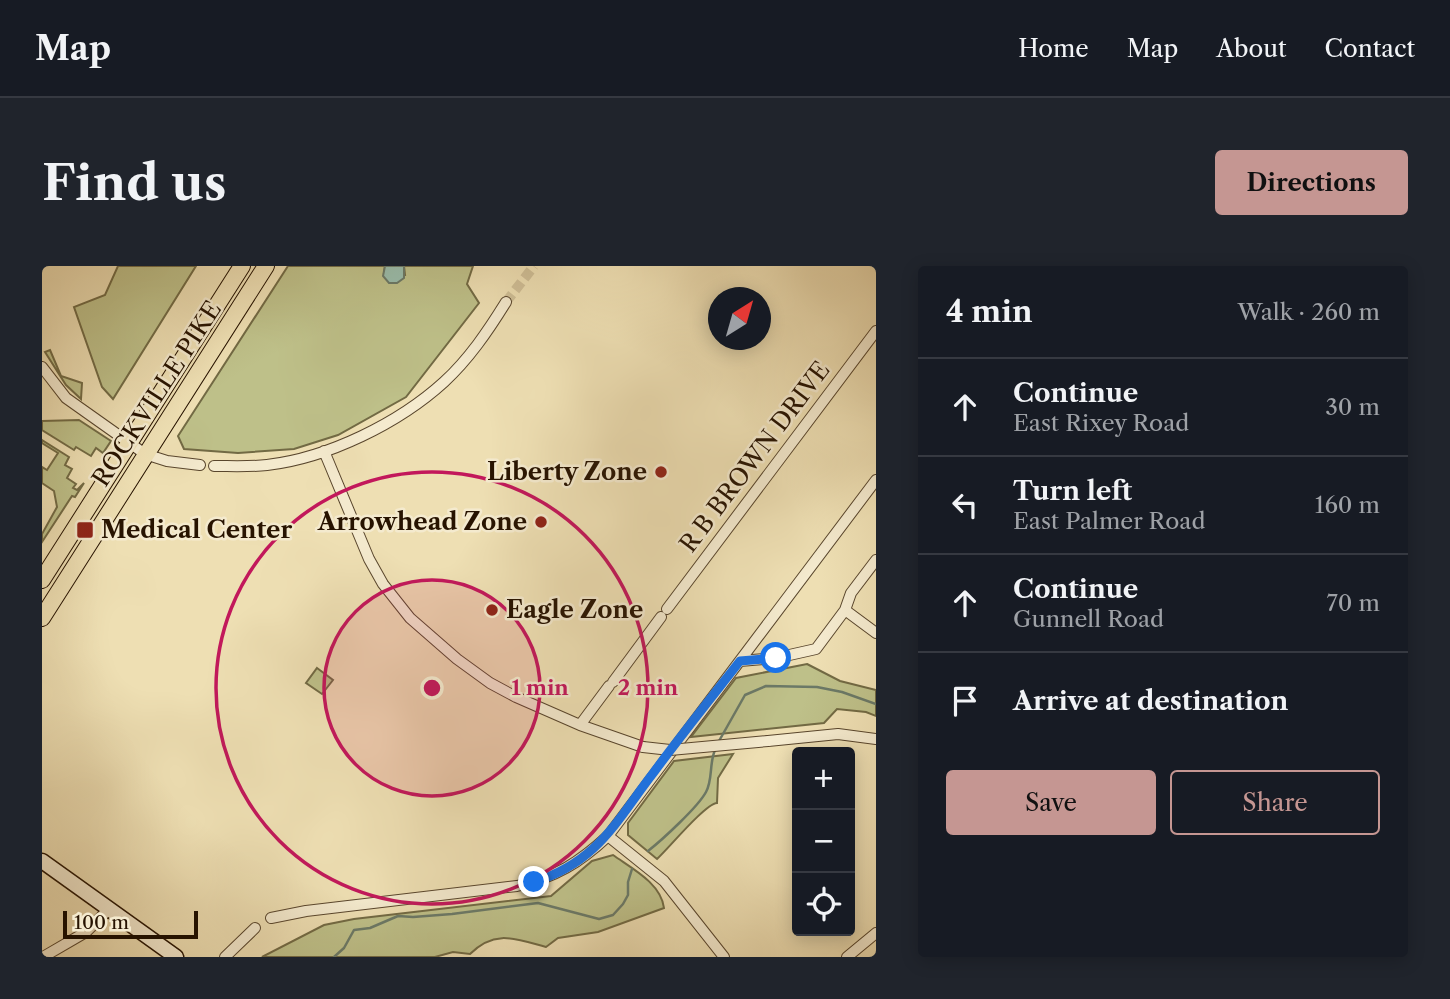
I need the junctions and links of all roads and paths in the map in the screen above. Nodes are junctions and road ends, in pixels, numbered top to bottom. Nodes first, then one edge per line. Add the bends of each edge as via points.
1 (242, 266) edge
2 (266, 266) edge
3 (506, 302) tunnel mouth
4 (876, 331) edge
5 (42, 367) edge
6 (127, 443) junction
7 (324, 451) junction
8 (145, 454) junction
9 (200, 465) dead end
10 (214, 466) dead end
11 (876, 480) edge
12 (876, 561) edge
13 (42, 580) edge
14 (845, 610) junction
15 (42, 618) edge
16 (876, 633) edge
17 (740, 661) junction
18 (580, 724) junction
19 (876, 739) edge
20 (608, 836) junction
21 (42, 861) edge
22 (108, 910) junction
23 (271, 918) dead end
24 (255, 928) dead end
25 (876, 933) edge
26 (43, 957) edge
27 (176, 957) edge
28 (225, 957) edge
29 (724, 957) edge
30 (848, 957) edge

1 - 6 main road, ROCKVILLE PIKE
2 - 8 main road, ROCKVILLE PIKE
3 - 7 street via 488,331 443,383 372,432
4 - 18 street, R B BROWN DRIVE
5 - 6 street via 66,398
6 - 8 street
6 - 13 main road, ROCKVILLE PIKE
7 - 10 street via 269,464
7 - 18 street via 369,559 410,618 490,683
8 - 9 street
8 - 15 main road, ROCKVILLE PIKE
11 - 17 street
12 - 14 street via 851,593
14 - 16 street
14 - 17 street via 816,649
17 - 20 street
18 - 19 street, bridge via 643,747 670,750 838,734
20 - 23 street via 565,870 517,886
20 - 29 street via 664,881
21 - 22 main road
22 - 26 street via 86,932
22 - 27 main road
24 - 28 street
25 - 30 street

